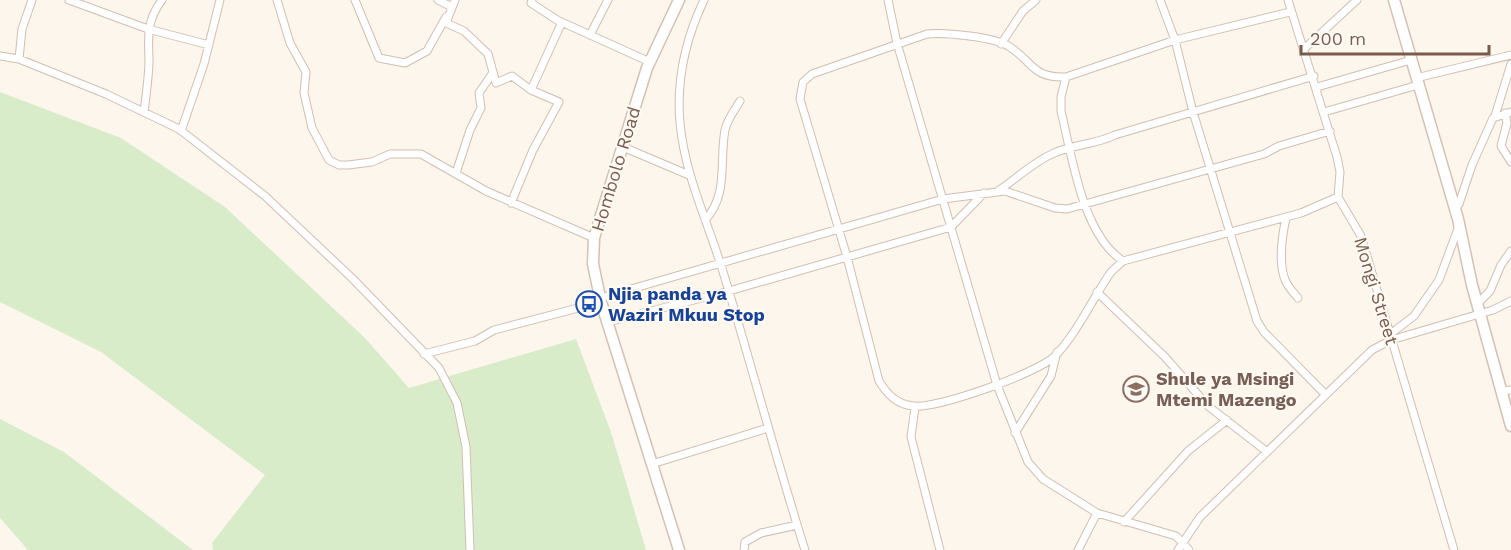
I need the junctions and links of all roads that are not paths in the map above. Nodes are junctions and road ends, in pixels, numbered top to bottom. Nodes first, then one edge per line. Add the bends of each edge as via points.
1 (32, 0) edge
2 (69, 0) edge
3 (162, 0) edge
4 (220, 0) edge
5 (277, 0) edge
6 (355, 0) edge
7 (438, 0) edge
8 (532, 0) edge
9 (608, 0) edge
10 (679, 0) edge
11 (704, 0) edge
12 (888, 0) edge
13 (1036, 0) edge
14 (1160, 0) edge
15 (1288, 0) edge
16 (1357, 0) edge
17 (1394, 0) edge
18 (454, 3) edge
19 (1290, 12) junction
20 (447, 15) junction
21 (562, 22) junction
22 (148, 29) junction
23 (590, 35) junction
24 (1175, 40) junction
25 (897, 43) junction
26 (1001, 44) junction
27 (209, 45) junction
28 (1305, 48) junction
29 (1511, 55) edge
30 (0, 56) edge
31 (19, 59) junction
32 (1411, 60) junction
33 (650, 62) junction
34 (1511, 64) edge
35 (492, 74) junction
36 (1314, 76) junction
37 (1066, 77) junction
38 (1417, 81) junction
39 (1317, 87) junction
40 (531, 90) junction
41 (740, 101) dead end
42 (144, 112) junction
43 (1193, 112) junction
44 (1324, 112) junction
45 (1508, 112) edge
46 (1495, 116) junction
47 (182, 131) junction
48 (1330, 131) junction
49 (623, 147) junction
50 (1070, 147) junction
51 (1511, 162) edge
52 (1209, 167) junction
53 (456, 173) junction
54 (689, 175) junction
55 (997, 192) junction
56 (984, 193) junction
57 (1338, 197) junction
58 (943, 199) junction
59 (511, 204) junction
60 (1086, 205) junction
61 (1455, 208) junction
62 (1286, 218) junction
63 (705, 220) junction
64 (1459, 226) junction
65 (951, 227) junction
66 (838, 230) junction
67 (1229, 231) junction
68 (594, 238) junction
69 (1511, 251) edge
70 (846, 257) junction
71 (1124, 261) junction
72 (721, 264) junction
73 (729, 291) junction
74 (1097, 292) junction
75 (1298, 298) dead end
76 (601, 300) junction
77 (1511, 302) edge
78 (1479, 309) junction
79 (608, 322) junction
80 (1390, 338) junction
81 (1057, 352) junction
82 (424, 354) junction
83 (997, 385) junction
84 (1506, 391) edge
85 (1324, 393) junction
86 (915, 407) junction
87 (1227, 420) junction
88 (1511, 426) edge
89 (768, 428) junction
90 (1015, 434) junction
91 (1266, 450) junction
92 (652, 464) junction
93 (1097, 513) junction
94 (1124, 522) junction
95 (797, 525) junction
96 (1183, 542) junction
97 (470, 550) edge
98 (679, 550) edge
99 (744, 550) edge
100 (805, 550) edge
101 (940, 550) edge
102 (1078, 550) edge
103 (1178, 550) edge
104 (1189, 550) edge
105 (1454, 550) edge

1 - 31 street via 22,29
2 - 22 street
3 - 22 street
4 - 27 street
5 - 53 street via 290,43 306,72 304,93 309,119 327,157 339,165 348,165 372,162 390,154 421,154
6 - 20 street via 379,58 405,63 427,51
7 - 18 street
8 - 21 street via 531,3
9 - 23 street
10 - 33 street, Hombolo Road
11 - 54 street via 685,51 679,85 680,125
12 - 25 street
13 - 26 street via 1023,11
14 - 24 street
15 - 19 street
16 - 28 street
17 - 32 street
18 - 20 street
19 - 24 street
19 - 28 street
20 - 35 street via 447,24 464,31 488,54
21 - 23 street
21 - 40 street
22 - 27 street
22 - 42 street
23 - 33 street
24 - 37 street
24 - 43 street
25 - 26 street via 945,32
25 - 58 street
25 - 66 street via 812,74 801,87 800,99
26 - 37 street via 1014,50 1040,74
27 - 47 street
28 - 36 street
29 - 38 street
30 - 31 street
31 - 42 street
32 - 38 street
32 - 39 street
33 - 49 street, Hombolo Road
34 - 46 street
35 - 40 street via 496,83 512,76
35 - 53 street via 479,93 481,108
36 - 39 street
36 - 43 street
37 - 50 street via 1061,111
38 - 44 street
38 - 61 street
39 - 44 street
40 - 59 street via 559,102 533,150
41 - 63 street via 724,133 723,177
42 - 47 street
43 - 50 street
43 - 52 street
44 - 48 street
45 - 46 street
45 - 51 street via 1502,146
46 - 61 street
47 - 82 street via 265,196 353,279
48 - 52 street
48 - 57 street via 1339,166
49 - 54 street
49 - 68 street, Hombolo Road
50 - 55 street via 1044,158
50 - 60 street
52 - 60 street
52 - 67 street
53 - 59 street
54 - 63 street
55 - 56 street
55 - 60 street via 1015,193 1055,208
56 - 58 street
56 - 65 street
57 - 62 street
57 - 80 street, Mongi Street via 1361,236
58 - 65 street
58 - 66 street
59 - 68 street
60 - 71 street via 1102,242
61 - 64 street
62 - 67 street
62 - 75 street via 1282,233 1284,276
63 - 72 street
64 - 78 street
64 - 80 street via 1439,280 1414,316
65 - 70 street
65 - 83 street
66 - 70 street
66 - 72 street
67 - 71 street
67 - 85 street via 1257,321
68 - 76 street, Hombolo Road via 593,264
69 - 78 street
70 - 73 street
70 - 86 street via 879,381 887,394
71 - 74 street
72 - 73 street
72 - 76 street
73 - 79 street
73 - 89 street
74 - 81 street
74 - 87 street via 1165,357 1208,406
76 - 79 street, Hombolo Road
76 - 82 street
77 - 78 street
78 - 80 street
78 - 84 street
79 - 92 street, Hombolo Road
80 - 85 street
80 - 105 street, Mongi Street
81 - 83 street via 1017,378
81 - 90 street via 1051,376
82 - 97 street via 439,368 457,402 466,447
83 - 86 street
83 - 90 street
84 - 88 street
85 - 91 street
86 - 101 street via 911,437
87 - 91 street
87 - 94 street via 1188,451
89 - 92 street
89 - 95 street
90 - 93 street via 1037,474
91 - 96 street via 1200,518
92 - 98 street, Hombolo Road
93 - 94 street
93 - 102 street
94 - 96 street via 1176,536
95 - 99 street via 754,535 745,542
95 - 100 street
96 - 103 street
96 - 104 street

